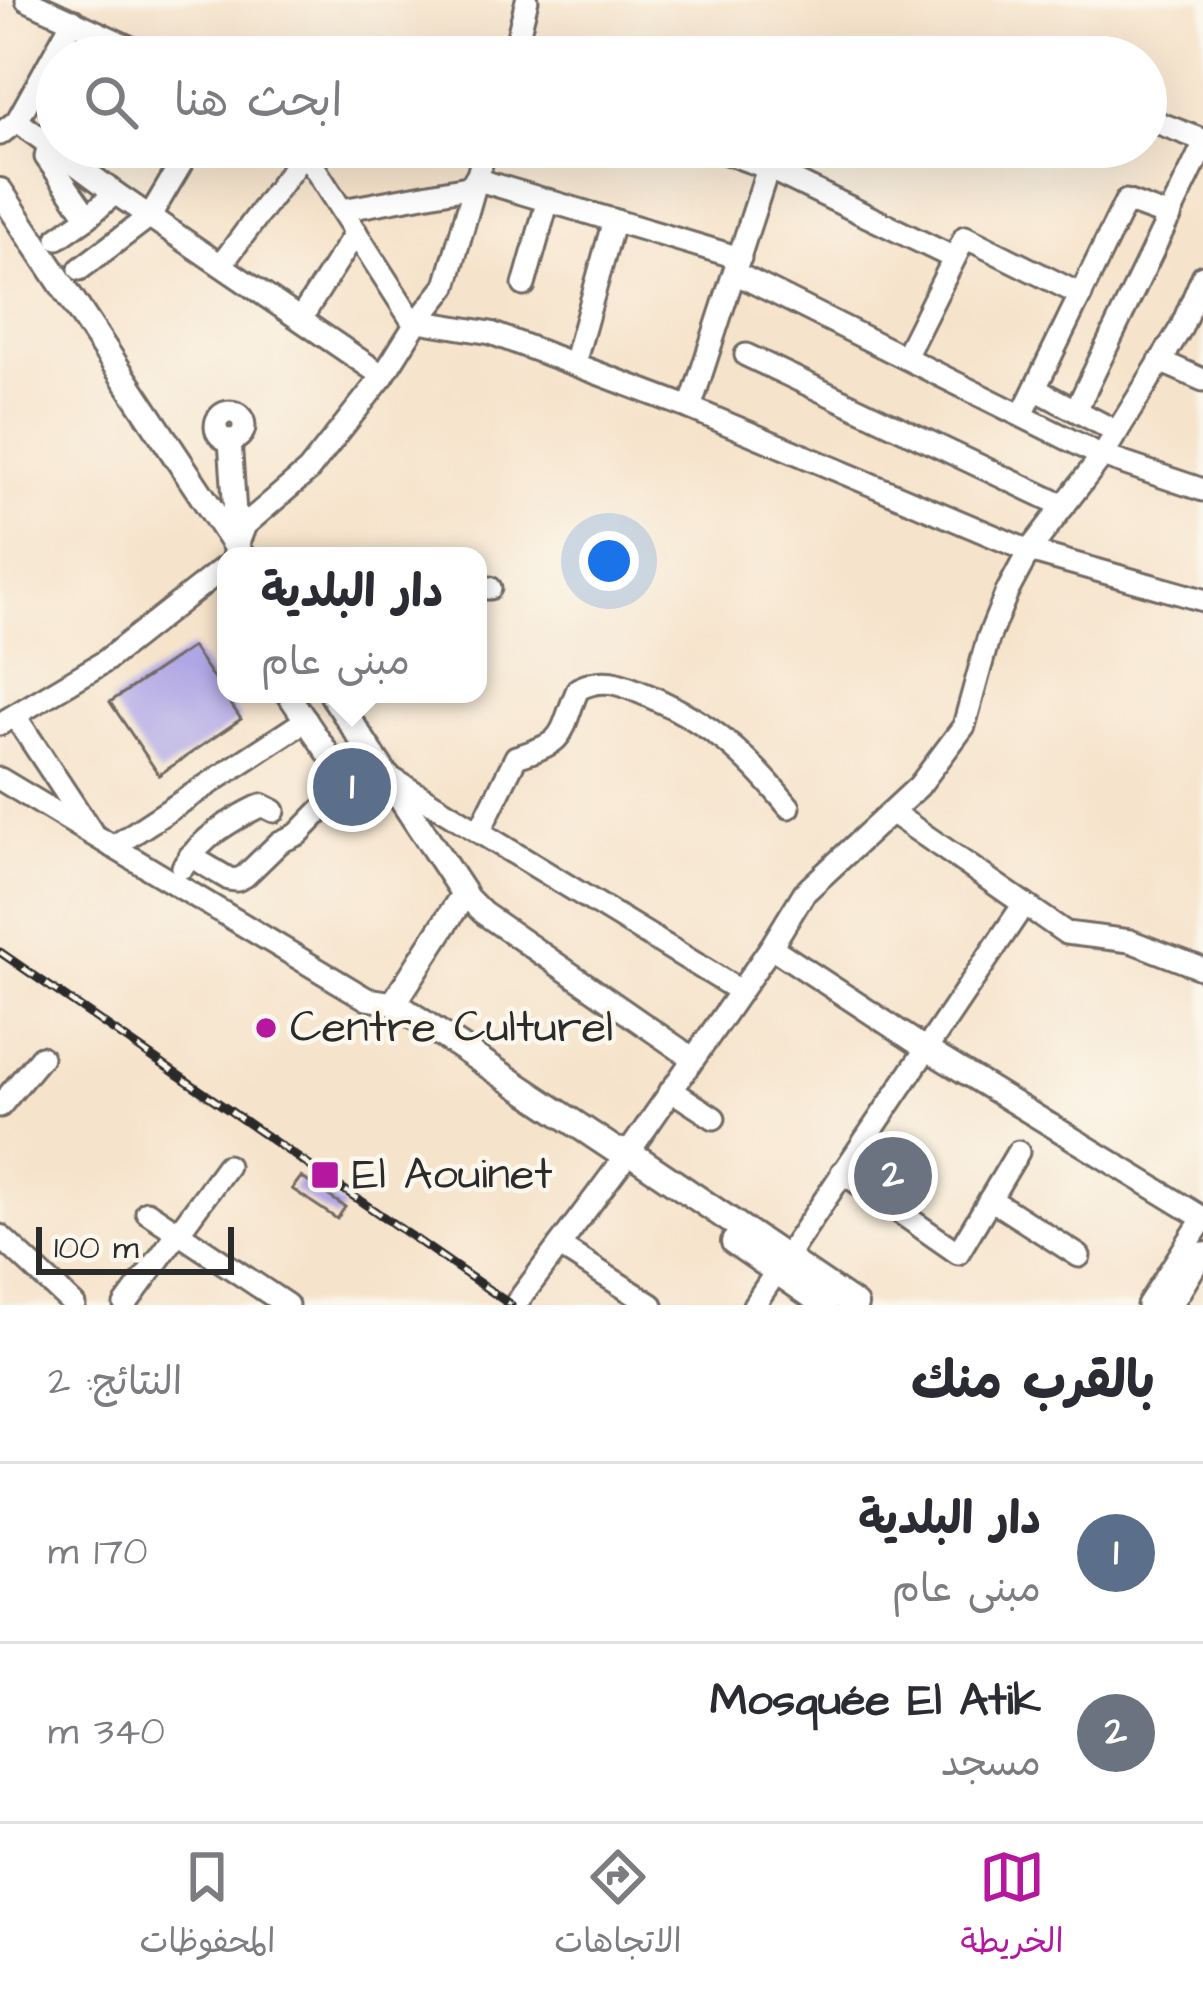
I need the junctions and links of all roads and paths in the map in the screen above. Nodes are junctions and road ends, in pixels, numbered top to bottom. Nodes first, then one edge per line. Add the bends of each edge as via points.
1 (27, 0) edge
2 (527, 0) edge
3 (73, 20) junction
4 (64, 36) edge
5 (107, 36) edge
6 (518, 36) edge
7 (36, 82) edge
8 (1167, 127) edge
9 (9, 128) edge
10 (1203, 143) edge
11 (54, 168) edge
12 (83, 168) edge
13 (178, 168) edge
14 (290, 168) edge
15 (315, 168) edge
16 (479, 168) edge
17 (768, 168) joint
18 (474, 182) junction
19 (0, 191) edge
20 (115, 193) junction
21 (548, 200) junction
22 (342, 210) junction
23 (149, 215) junction
24 (88, 217) junction
25 (1170, 218) junction
26 (0, 220) edge
27 (614, 220) junction
28 (356, 232) junction
29 (58, 238) dead end
30 (954, 258) junction
31 (221, 265) junction
32 (738, 266) junction
33 (80, 269) dead end
34 (1203, 276) edge
35 (524, 285) dead end
36 (1081, 295) junction
37 (301, 318) junction
38 (417, 323) junction
39 (98, 354) junction
40 (746, 355) dead end
41 (905, 357) junction
42 (1160, 361) junction
43 (574, 364) junction
44 (383, 376) junction
45 (1203, 380) edge
46 (1035, 388) junction
47 (690, 408) junction
48 (1076, 410) junction
49 (1022, 416) junction
50 (1117, 432) junction
51 (230, 440) dead end
52 (1102, 456) junction
53 (1203, 490) edge
54 (1064, 506) junction
55 (226, 547) edge
56 (233, 547) edge
57 (237, 547) edge
58 (1029, 551) junction
59 (217, 571) edge
60 (1203, 600) edge
61 (294, 703) edge
62 (318, 703) edge
63 (346, 703) edge
64 (8, 720) edge
65 (306, 721) junction
66 (349, 765) junction
67 (385, 775) junction
68 (0, 779) edge
69 (789, 807) dead end
70 (274, 811) dead end
71 (891, 812) junction
72 (479, 832) junction
73 (104, 841) junction
74 (190, 856) junction
75 (173, 883) junction
76 (460, 901) junction
77 (1024, 904) junction
78 (771, 946) junction
79 (1203, 969) edge
80 (740, 991) junction
81 (394, 1003) junction
82 (926, 1049) junction
83 (41, 1057) dead end
84 (692, 1058) junction
85 (9, 1078) edge
86 (670, 1090) junction
87 (0, 1106) edge
88 (714, 1118) dead end
89 (1018, 1152) dead end
90 (622, 1154) junction
91 (227, 1166) dead end
92 (842, 1172) junction
93 (990, 1199) junction
94 (147, 1212) dead end
95 (1203, 1219) edge
96 (177, 1232) junction
97 (0, 1236) edge
98 (559, 1246) junction
99 (1203, 1253) edge
100 (1078, 1256) dead end
101 (781, 1264) junction
102 (74, 1305) edge
103 (125, 1305) edge
104 (287, 1305) edge
105 (515, 1305) edge
106 (652, 1305) edge
107 (754, 1305) edge
108 (825, 1305) edge
109 (856, 1305) edge
110 (1148, 1305) edge
111 (1171, 1305) edge

1 - 3 street
2 - 6 street
3 - 4 street
3 - 5 street
7 - 9 street
8 - 10 street
10 - 25 street
11 - 24 street
12 - 20 street
13 - 23 street
14 - 31 street
15 - 22 street
16 - 18 street
17 - 30 street
17 - 32 street
18 - 21 street
18 - 22 street
18 - 38 street via 446,286
19 - 39 main road
20 - 23 street
20 - 24 street
21 - 27 street
21 - 35 street
22 - 28 street
23 - 31 street
23 - 33 street
24 - 29 street
25 - 36 street via 1126,201
25 - 48 street
26 - 39 main road
27 - 32 street
27 - 43 street
28 - 37 street
28 - 38 street
30 - 36 street via 965,237
30 - 41 street
31 - 37 street
32 - 41 street
32 - 47 street
34 - 42 street
36 - 46 street
37 - 44 street
38 - 43 street via 491,333
38 - 44 street
39 - 55 main road
40 - 54 street
41 - 49 street
42 - 45 street
42 - 50 street
43 - 47 street
44 - 57 street via 308,471 245,525
46 - 48 street
46 - 49 street
47 - 58 street
48 - 50 street
49 - 52 street
50 - 52 street
51 - 56 street
52 - 53 street
52 - 54 street
54 - 58 street
58 - 60 street
58 - 71 street via 988,639 964,726
59 - 64 street via 104,662
61 - 65 street
62 - 66 main road
63 - 67 main road
64 - 73 street
65 - 66 street
65 - 73 street
66 - 74 street via 329,802 245,876 229,879
66 - 76 main road
67 - 72 street
67 - 76 main road
68 - 73 street
69 - 72 street via 759,770 688,713 612,681 578,689 551,746 516,758
70 - 74 street via 262,805 224,824
71 - 77 street
71 - 78 street via 804,893
72 - 80 street
73 - 75 street
74 - 75 street
75 - 81 street via 367,999
76 - 81 main road
76 - 84 street
77 - 79 street via 1066,933 1130,941
77 - 82 street
78 - 80 street
78 - 82 street
80 - 84 street
81 - 90 main road
82 - 92 street
82 - 95 street
83 - 85 street
84 - 86 street
85 - 87 street
86 - 88 street
86 - 90 street
89 - 93 street
90 - 98 street
90 - 101 main road
91 - 96 street
92 - 93 street via 958,1253
92 - 101 street
93 - 100 street
94 - 96 street
95 - 110 street
96 - 103 street
96 - 104 street
97 - 102 street
98 - 105 street
98 - 106 street
99 - 111 street
101 - 107 street
101 - 108 main road
101 - 109 main road

